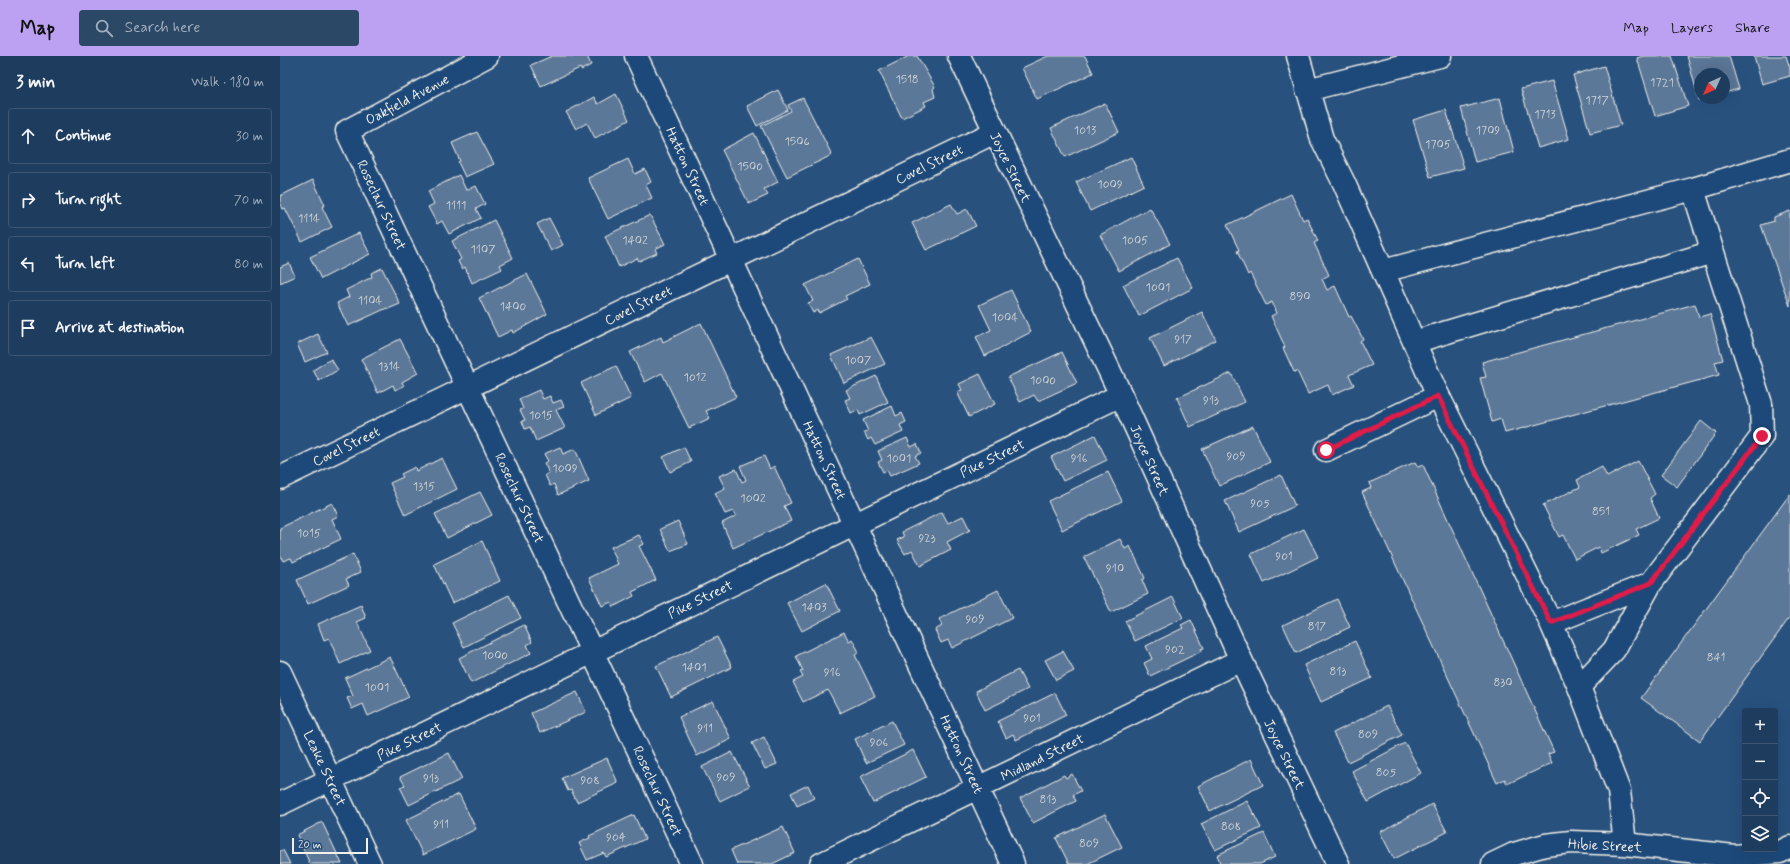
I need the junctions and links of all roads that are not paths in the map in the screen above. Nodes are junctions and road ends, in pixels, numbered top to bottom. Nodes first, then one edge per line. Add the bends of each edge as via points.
1 (487, 56) edge
2 (638, 56) edge
3 (959, 56) edge
4 (1298, 56) edge
5 (1440, 56) edge
6 (1307, 90) junction
7 (347, 131) joint
8 (995, 132) junction
9 (1790, 160) edge
10 (1693, 189) junction
11 (1713, 252) junction
12 (731, 260) junction
13 (1383, 271) junction
14 (1414, 342) junction
15 (468, 387) junction
16 (1121, 395) junction
17 (1438, 396) junction
18 (1326, 450) dead end
19 (280, 478) edge
20 (855, 524) junction
21 (1651, 583) junction
22 (1551, 623) junction
23 (592, 652) junction
24 (1241, 660) junction
25 (280, 672) edge
26 (1579, 687) junction
27 (330, 779) junction
28 (978, 788) junction
29 (280, 804) edge
30 (1625, 844) junction
31 (1790, 847) edge
32 (370, 864) edge
33 (692, 864) edge
34 (821, 864) edge
35 (1013, 864) edge
36 (1338, 864) edge
37 (1493, 864) edge

1 - 7 street, Oakfield Avenue
2 - 12 street, Hatton Street
3 - 8 street, Joyce Street
4 - 6 street
5 - 6 street
6 - 13 street via 1322,139
7 - 15 street, Roseclair Street
8 - 12 street, Covel Street
8 - 16 street, Joyce Street
9 - 10 street
10 - 11 street
10 - 13 street
11 - 14 street
11 - 21 street via 1761,404 1762,436
12 - 15 street, Covel Street
12 - 20 street, Hatton Street
13 - 14 street
14 - 17 street
15 - 19 street, Covel Street
15 - 23 street, Roseclair Street
16 - 20 street, Pike Street
16 - 24 street, Joyce Street
17 - 18 street
17 - 22 street
20 - 23 street, Pike Street
20 - 28 street, Hatton Street
21 - 22 street
21 - 26 street via 1614,650
22 - 26 street
23 - 27 street, Pike Street
23 - 33 street, Roseclair Street
24 - 28 street, Midland Street
24 - 36 street, Joyce Street
25 - 27 street, Leake Street
26 - 30 street via 1612,767 1619,791
27 - 29 street, Pike Street
27 - 32 street, Leake Street
28 - 34 street, Midland Street
28 - 35 street, Hatton Street
30 - 31 street, Hibie Street via 1734,856 1780,852
30 - 37 street, Hibie Street via 1571,842 1545,845 1514,854

